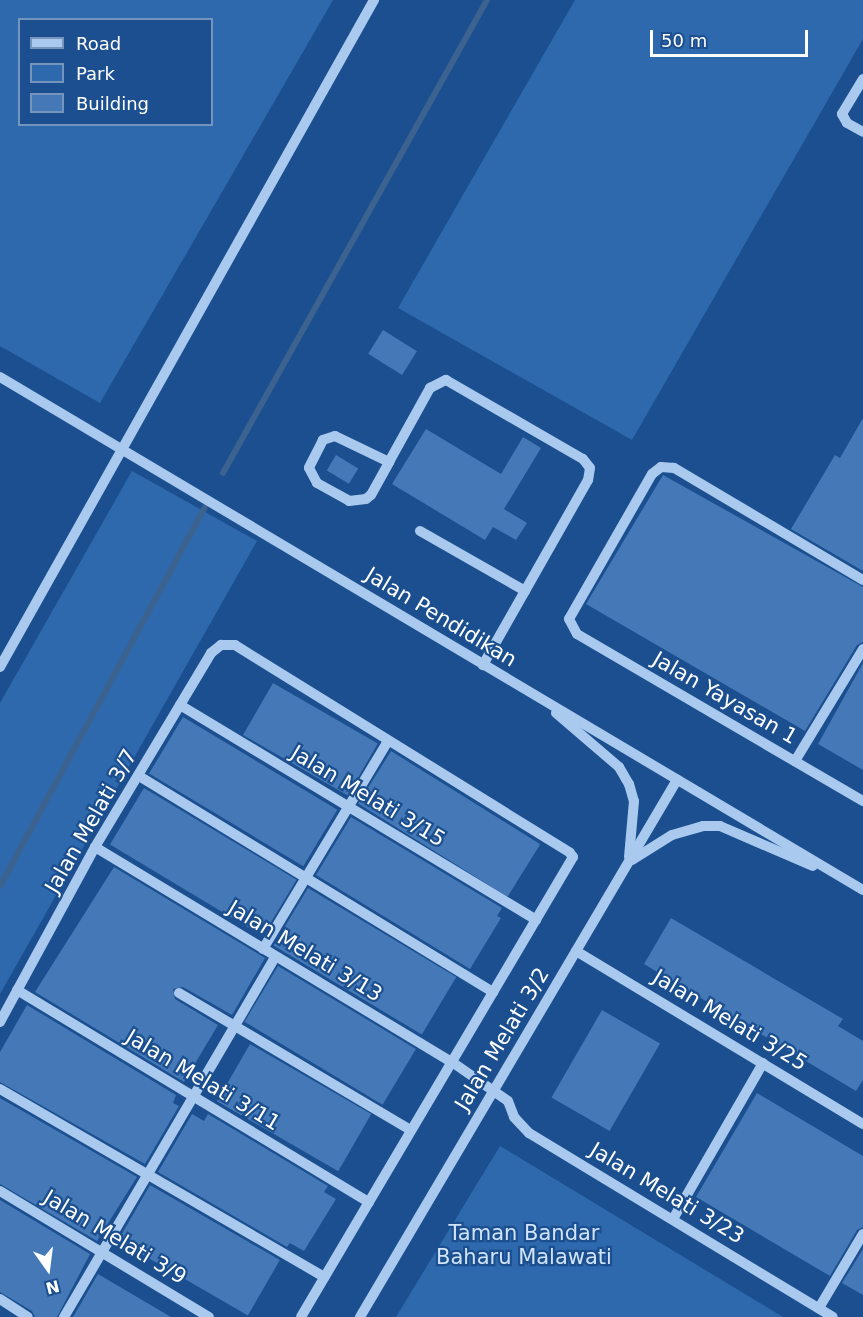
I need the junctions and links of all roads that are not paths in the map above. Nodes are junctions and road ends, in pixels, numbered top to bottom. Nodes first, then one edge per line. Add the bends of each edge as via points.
1 (374, 0) edge
2 (863, 79) edge
3 (863, 132) edge
4 (0, 377) edge
5 (120, 449) junction
6 (388, 462) junction
7 (420, 531) dead end
8 (863, 580) edge
9 (525, 591) junction
10 (863, 650) edge
11 (483, 665) junction
12 (0, 667) edge
13 (538, 697) junction
14 (180, 705) junction
15 (388, 741) junction
16 (795, 761) junction
17 (140, 776) junction
18 (677, 780) junction
19 (863, 801) edge
20 (348, 807) junction
21 (95, 847) junction
22 (628, 862) junction
23 (833, 873) junction
24 (305, 879) junction
25 (863, 890) edge
26 (536, 920) junction
27 (263, 949) junction
28 (576, 951) junction
29 (275, 957) junction
30 (17, 990) junction
31 (494, 992) junction
32 (180, 993) dead end
33 (0, 1022) edge
34 (234, 1028) junction
35 (452, 1062) junction
36 (763, 1063) junction
37 (0, 1089) edge
38 (495, 1089) junction
39 (193, 1097) junction
40 (863, 1124) edge
41 (411, 1130) junction
42 (148, 1175) junction
43 (0, 1191) edge
44 (369, 1202) junction
45 (673, 1219) junction
46 (863, 1234) edge
47 (102, 1253) junction
48 (324, 1277) junction
49 (0, 1299) edge
50 (819, 1308) junction
51 (28, 1317) edge
52 (64, 1317) edge
53 (209, 1317) edge
54 (300, 1317) edge
55 (360, 1317) edge
56 (833, 1317) edge

1 - 5 street
2 - 3 street via 842,114 847,123
4 - 5 street, Jalan Pendidikan
5 - 11 street, Jalan Pendidikan
5 - 12 street
6 - 6 street via 370,495 355,502 318,483 309,468 324,440 335,436
6 - 9 street via 430,388 446,380 587,463 588,480
7 - 9 street
8 - 16 street, Jalan Yayasan 1 via 674,468 661,466 652,474 571,613 570,625 577,634
9 - 11 street
10 - 16 street
11 - 13 street, Jalan Pendidikan
13 - 18 street, Jalan Pendidikan
13 - 22 street via 619,767 629,784 634,822
14 - 15 street, Jalan Melati 3/7 via 211,653 221,645 235,645
14 - 17 street, Jalan Melati 3/7
14 - 20 street, Jalan Melati 3/15
15 - 20 street
15 - 26 street via 566,849 573,857
16 - 19 street, Jalan Yayasan 1
17 - 21 street, Jalan Melati 3/7
17 - 24 street
18 - 22 street, Jalan Melati 3/2
18 - 23 street, Jalan Pendidikan
20 - 24 street
20 - 26 street, Jalan Melati 3/15
21 - 27 street, Jalan Melati 3/13
21 - 30 street, Jalan Melati 3/7
22 - 23 street via 672,836 703,826 720,826 779,854
22 - 28 street, Jalan Melati 3/2
23 - 25 street, Jalan Pendidikan
24 - 27 street
24 - 31 street
26 - 31 street
27 - 29 street, Jalan Melati 3/13
28 - 36 street, Jalan Melati 3/25
28 - 38 street, Jalan Melati 3/2
29 - 34 street
29 - 35 street, Jalan Melati 3/13
30 - 33 street, Jalan Melati 3/7
30 - 39 street, Jalan Melati 3/11
31 - 35 street
32 - 34 street
34 - 39 street
34 - 41 street
35 - 38 street, Jalan Melati 3/13
35 - 41 street
36 - 40 street, Jalan Melati 3/25
36 - 45 street
37 - 42 street
38 - 45 street, Jalan Melati 3/23 via 529,1133
38 - 55 street, Jalan Melati 3/2
39 - 42 street
39 - 44 street, Jalan Melati 3/11
41 - 44 street
42 - 47 street
42 - 48 street
43 - 47 street, Jalan Melati 3/9
44 - 48 street
45 - 50 street, Jalan Melati 3/23
46 - 50 street
47 - 52 street
47 - 53 street, Jalan Melati 3/9
48 - 54 street
49 - 51 street
50 - 56 street, Jalan Melati 3/23

